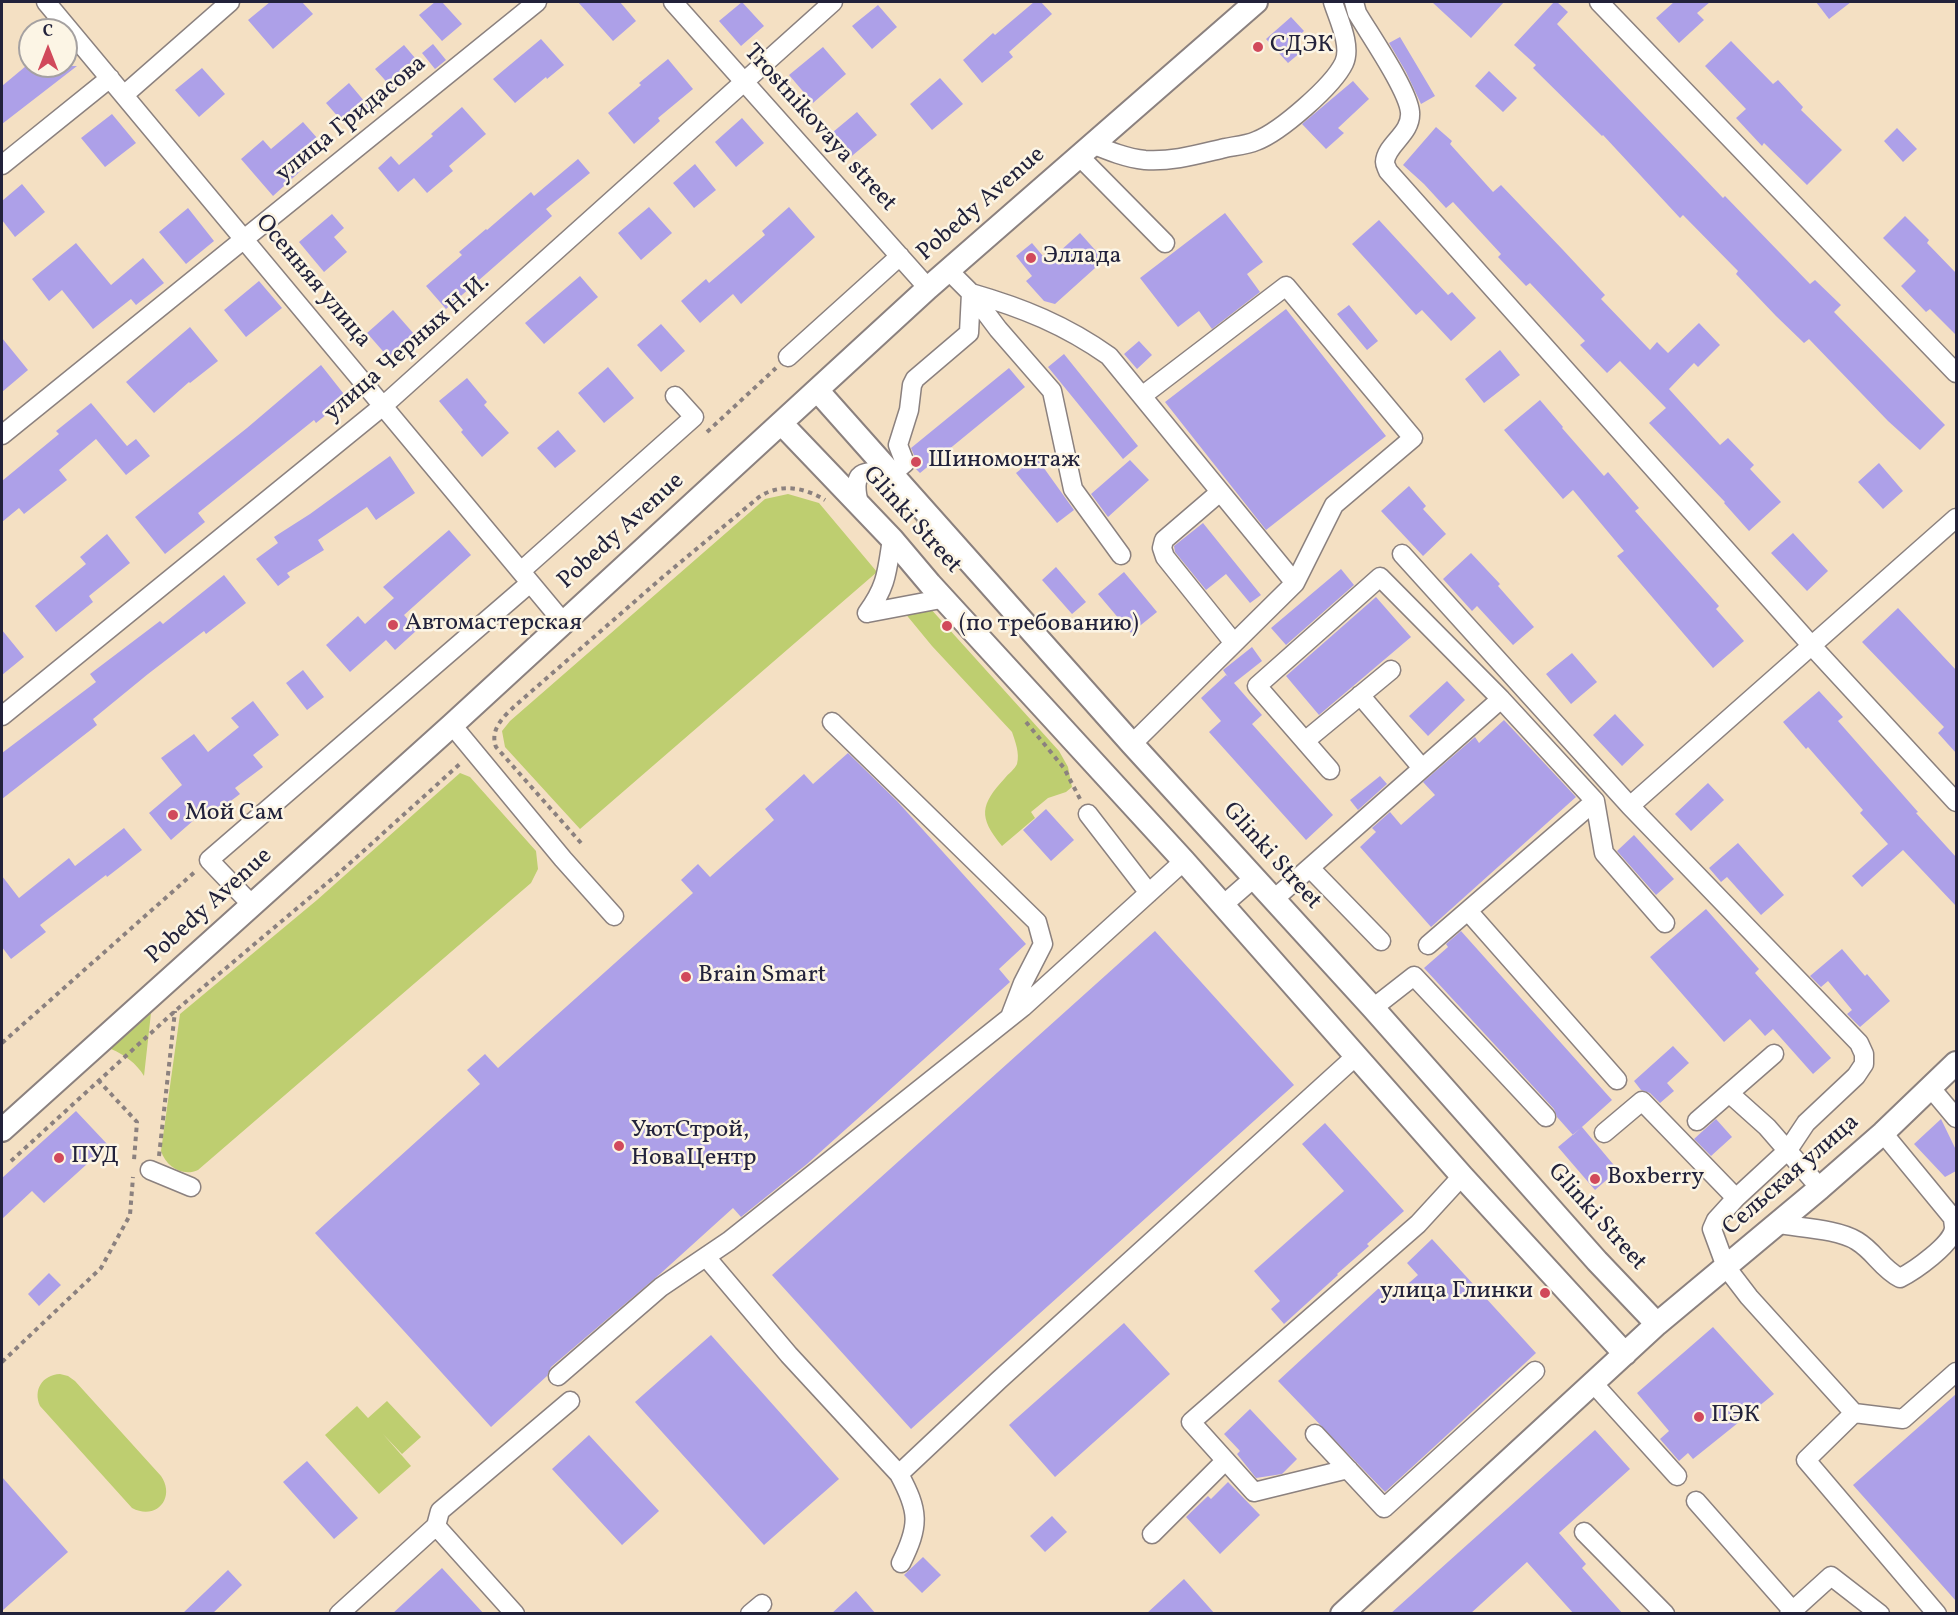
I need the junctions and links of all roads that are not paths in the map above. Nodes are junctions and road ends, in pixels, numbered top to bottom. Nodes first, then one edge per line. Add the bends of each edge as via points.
1 (46, 2) edge
2 (230, 2) edge
3 (537, 2) edge
4 (673, 2) edge
5 (833, 2) edge
6 (1256, 2) edge
7 (1333, 2) edge
8 (1354, 2) edge
9 (1599, 2) edge
10 (110, 78) junction
11 (744, 81) junction
12 (124, 95) junction
13 (1085, 150) junction
14 (2, 165) edge
15 (244, 239) junction
16 (1165, 243) dead end
17 (900, 256) junction
18 (948, 270) junction
19 (928, 288) junction
20 (971, 293) junction
21 (788, 357) road end
22 (1956, 373) edge
23 (817, 390) junction
24 (675, 396) dead end
25 (1142, 396) junction
26 (383, 406) junction
27 (781, 423) junction
28 (2, 435) edge
29 (892, 474) junction
30 (1220, 492) junction
31 (859, 504) junction
32 (1956, 518) edge
33 (892, 539) junction
34 (1402, 554) dead end
35 (1121, 555) dead end
36 (525, 577) junction
37 (1294, 582) junction
38 (952, 606) junction
39 (563, 622) junction
40 (1234, 643) junction
41 (1811, 645) junction
42 (1391, 670) dead end
43 (1360, 695) junction
44 (1501, 699) junction
45 (2, 716) edge
46 (832, 722) dead end
47 (452, 725) junction
48 (1305, 741) junction
49 (1132, 744) junction
50 (1422, 768) junction
51 (1330, 770) dead end
52 (1594, 801) junction
53 (1956, 802) edge
54 (1630, 806) junction
55 (1088, 814) road end
56 (1184, 861) junction
57 (1310, 868) junction
58 (1254, 878) junction
59 (1149, 893) junction
60 (1273, 900) junction
61 (252, 905) junction
62 (1223, 905) junction
63 (1468, 911) junction
64 (614, 916) dead end
65 (1665, 923) dead end
66 (1381, 941) dead end
67 (1428, 945) dead end
68 (1373, 1008) junction
69 (1009, 1018) junction
70 (1774, 1054) dead end
71 (1356, 1056) junction
72 (1956, 1063) edge
73 (1617, 1080) dead end
74 (1930, 1087) junction
75 (1729, 1093) junction
76 (1546, 1117) dead end
77 (1956, 1118) edge
78 (1697, 1120) dead end
79 (2, 1130) edge
80 (1604, 1133) dead end
81 (1883, 1133) junction
82 (1788, 1150) junction
83 (154, 1172) road end
84 (1462, 1176) junction
85 (191, 1187) dead end
86 (1820, 1188) junction
87 (1737, 1198) junction
88 (1778, 1224) junction
89 (706, 1257) junction
90 (1726, 1267) junction
91 (1657, 1324) junction
92 (1625, 1354) junction
93 (1535, 1371) dead end
94 (1956, 1372) edge
95 (558, 1376) dead end
96 (1593, 1383) junction
97 (570, 1401) dead end
98 (1854, 1413) junction
99 (1315, 1434) dead end
100 (1225, 1461) junction
101 (1348, 1469) junction
102 (900, 1474) junction
103 (1677, 1476) dead end
104 (1696, 1501) dead end
105 (436, 1526) junction
106 (1584, 1532) dead end
107 (1152, 1534) dead end
108 (901, 1563) dead end
109 (1790, 1612) edge
110 (339, 1614) edge
111 (515, 1614) edge
112 (1342, 1614) edge
113 (1665, 1614) edge
114 (1880, 1614) edge
115 (1937, 1614) edge

1 - 10 street, Осенняя улица
2 - 12 street
3 - 15 street, улица Гридасова
4 - 11 street, Trostnikovaya street
5 - 11 street, улица Черных Н.И.
6 - 13 main road, Pobedy Avenue
7 - 13 street via 1346,43 1345,62 1311,102 1274,132 1256,141 1177,159 1145,160
8 - 41 street via 1406,97 1410,114 1406,130 1385,162 1388,171
9 - 22 street
10 - 12 street, Осенняя улица
10 - 14 street
11 - 17 street, Trostnikovaya street
11 - 26 street, улица Черных Н.И.
12 - 15 street, Осенняя улица
13 - 16 street
13 - 18 main road, Pobedy Avenue
15 - 26 street, Осенняя улица
15 - 28 street, улица Гридасова
17 - 19 street, Trostnikovaya street
17 - 21 street
18 - 19 main road, Pobedy Avenue
18 - 20 street
19 - 23 main road, Pobedy Avenue
20 - 25 street via 1070,330 1109,356
20 - 29 street via 969,333 912,385 898,445 905,463
20 - 35 street via 1052,391 1073,489
23 - 27 main road, Pobedy Avenue
23 - 29 main road, Glinki Street
24 - 36 street via 694,417
25 - 30 street
25 - 37 street via 1286,286 1413,438 1334,505
26 - 36 street, Осенняя улица
26 - 45 street, улица Черных Н.И.
27 - 31 main road, Glinki Street
27 - 39 main road, Pobedy Avenue
29 - 31 street via 863,473 855,488
29 - 49 main road, Glinki Street
30 - 37 street
30 - 40 street via 1164,540 1162,548 1164,557
31 - 33 main road, Glinki Street
32 - 41 street
33 - 38 main road, Glinki Street
33 - 38 street via 880,596 867,613 941,599
34 - 54 street
36 - 39 street, Осенняя улица
36 - 61 street via 209,860
37 - 40 street
38 - 56 main road, Glinki Street
39 - 47 main road, Pobedy Avenue
40 - 49 street
41 - 53 street
41 - 54 street
42 - 43 street
43 - 48 street
43 - 50 street
44 - 48 street via 1380,577 1257,686
44 - 50 street
44 - 52 street
46 - 69 street via 1037,922 1043,944
47 - 61 main road, Pobedy Avenue
47 - 64 street
48 - 51 street
49 - 58 main road, Glinki Street
50 - 57 street
52 - 63 street
52 - 65 street via 1604,853
54 - 82 street via 1859,1043 1864,1064 1806,1123
55 - 59 street
56 - 59 street
56 - 62 main road, Glinki Street
57 - 60 street
57 - 66 street
58 - 60 main road, Glinki Street
58 - 62 street
59 - 69 street
60 - 68 main road, Glinki Street
61 - 79 main road, Pobedy Avenue
62 - 71 main road, Glinki Street
63 - 67 street
63 - 73 street
68 - 76 street via 1414,976
68 - 91 main road, Glinki Street
69 - 89 street
70 - 75 street
71 - 84 main road, Glinki Street
71 - 102 street
72 - 74 main road, Сельская улица
74 - 77 street
74 - 81 main road, Сельская улица
75 - 78 street
75 - 82 street
80 - 87 street via 1642,1101
81 - 86 main road, Сельская улица
81 - 88 street via 1953,1218 1954,1230 1949,1239 1925,1261 1900,1278 1888,1272 1856,1240
82 - 86 street
82 - 87 street
83 - 85 street
84 - 92 main road, Glinki Street
84 - 100 street via 1418,1224 1191,1422
86 - 88 main road, Сельская улица
87 - 90 street via 1712,1229
88 - 90 main road, Сельская улица
89 - 95 street via 661,1287
89 - 102 street via 789,1355
90 - 91 main road, Сельская улица
90 - 98 street
91 - 92 main road
92 - 96 main road
93 - 101 street via 1384,1508
94 - 98 street via 1903,1419
96 - 103 street
96 - 112 main road
97 - 105 street via 440,1511
98 - 115 street via 1806,1460
99 - 101 street
100 - 101 street via 1254,1492
100 - 107 street
102 - 108 street via 916,1511 915,1531
104 - 109 street
105 - 110 street
105 - 111 street
106 - 113 street
109 - 114 street via 1831,1576

